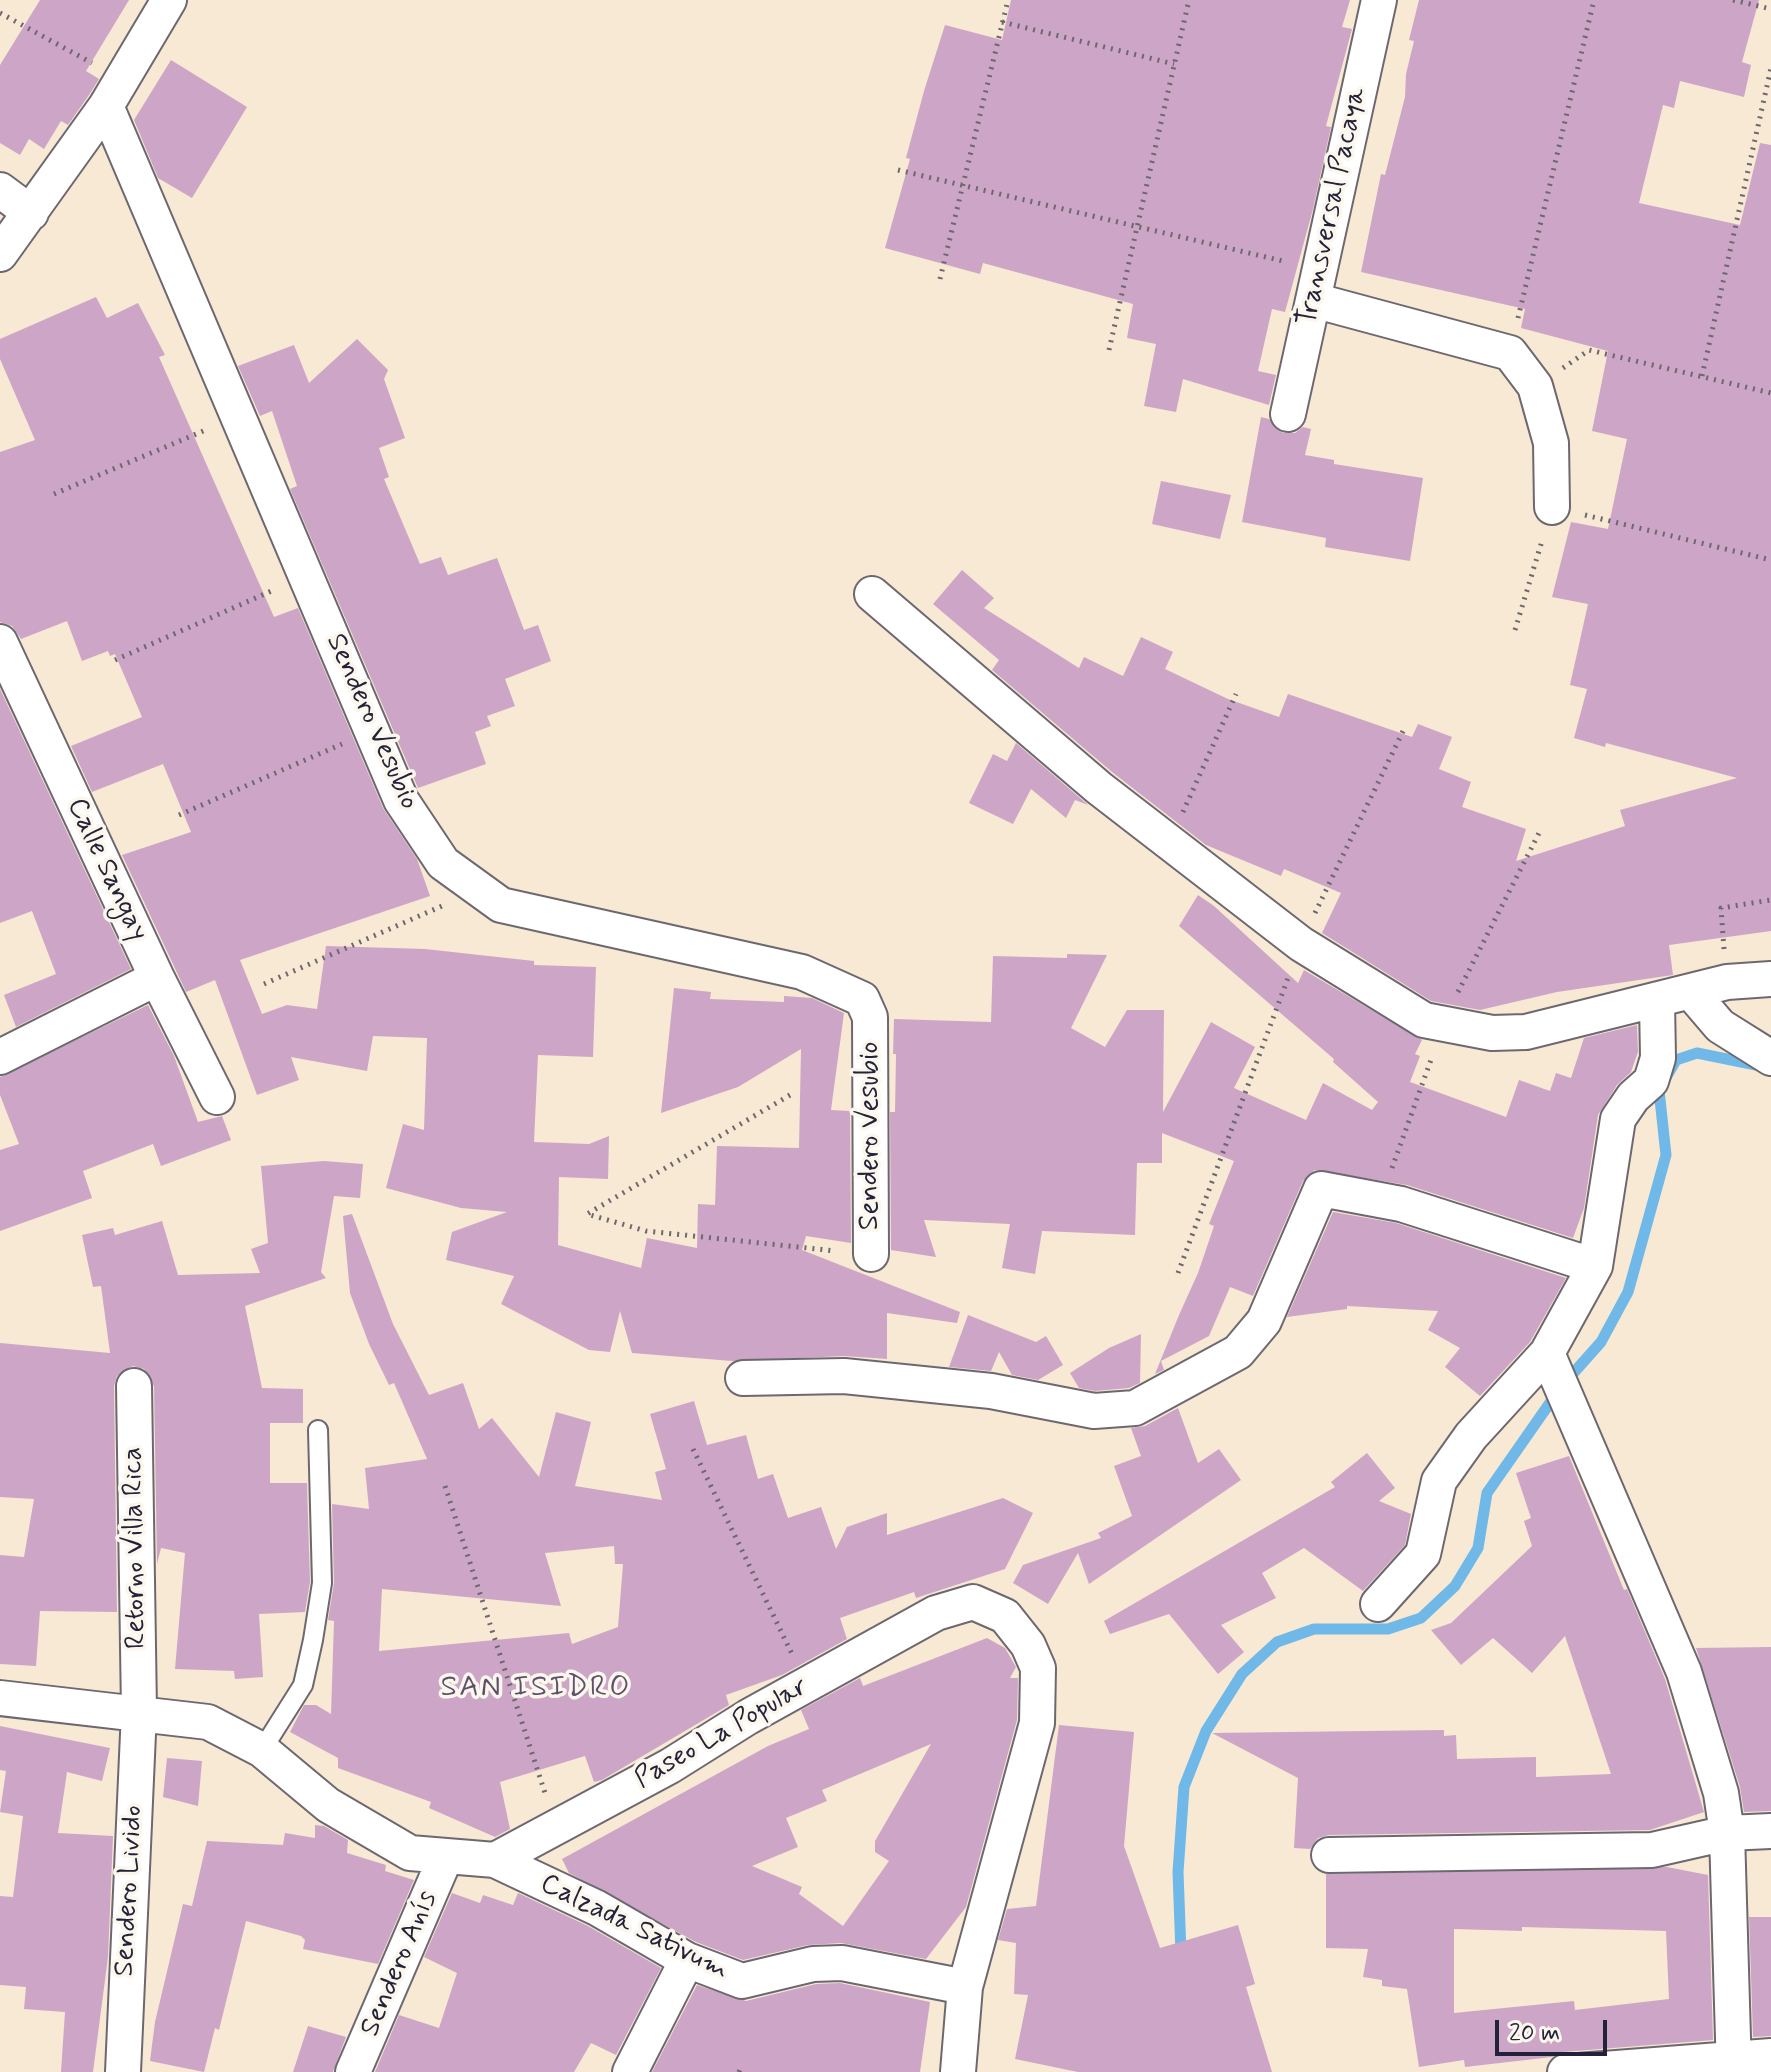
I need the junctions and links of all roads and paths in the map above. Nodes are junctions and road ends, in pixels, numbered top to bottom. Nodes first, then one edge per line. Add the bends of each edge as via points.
1 (169, 0) edge
2 (1008, 0) edge
3 (1189, 0) edge
4 (1379, 0) edge
5 (1594, 0) edge
6 (1733, 0) edge
7 (1771, 9) edge
8 (0, 13) edge
9 (1002, 22) junction
10 (1174, 64) junction
11 (1771, 68) edge
12 (114, 92) junction
13 (898, 170) dead end
14 (962, 186) junction
15 (0, 190) edge
16 (31, 213) junction
17 (1137, 227) junction
18 (0, 254) edge
19 (940, 279) dead end
20 (1316, 285) junction
21 (1109, 350) dead end
22 (1510, 353) junction
23 (1702, 376) junction
24 (1535, 386) junction
25 (1771, 393) edge
26 (1288, 414) dead end
27 (239, 417) junction
28 (54, 494) dead end
29 (1552, 507) junction
30 (1771, 560) edge
31 (306, 576) junction
32 (872, 594) dead end
33 (1515, 630) dead end
34 (0, 642) edge
35 (115, 660) dead end
36 (1236, 694) dead end
37 (1404, 729) dead end
38 (372, 731) junction
39 (179, 815) dead end
40 (1169, 842) junction
41 (480, 890) junction
42 (1771, 900) edge
43 (1301, 944) junction
44 (157, 978) junction
45 (1771, 979) edge
46 (1727, 982) junction
47 (264, 984) dead end
48 (1691, 992) junction
49 (1657, 1001) junction
50 (0, 1057) edge
51 (1771, 1058) edge
52 (790, 1095) dead end
53 (217, 1097) dead end
54 (871, 1254) joint
55 (1595, 1266) junction
56 (1178, 1273) dead end
57 (1547, 1353) junction
58 (743, 1378) dead end
59 (134, 1386) dead end
60 (318, 1430) dead end
61 (693, 1449) dead end
62 (445, 1486) dead end
63 (1378, 1604) dead end
64 (807, 1685) junction
65 (0, 1698) edge
66 (139, 1711) junction
67 (262, 1750) junction
68 (556, 1827) junction
69 (1771, 1831) edge
70 (1727, 1833) junction
71 (1329, 1855) dead end
72 (446, 1856) junction
73 (495, 1860) junction
74 (687, 1960) junction
75 (965, 1987) junction
76 (1771, 2056) edge
77 (1733, 2065) edge
78 (123, 2072) edge
79 (353, 2072) edge
80 (630, 2072) edge
81 (958, 2072) edge
82 (1565, 2072) edge

1 - 12 street
2 - 9 path
3 - 10 path
4 - 20 street, Transversal Pacaya
5 - 22 path
6 - 7 path
8 - 12 path
9 - 10 path
9 - 14 path
10 - 17 path
11 - 23 path
12 - 16 street
12 - 27 street, Sendero Vesubio
13 - 14 path
14 - 17 path
14 - 19 path
15 - 16 street
16 - 18 street
17 - 20 path
17 - 21 path
20 - 22 street
20 - 26 street, Transversal Pacaya
22 - 24 street
23 - 24 path via 1589,350
23 - 25 path
24 - 29 street via 1551,443
27 - 28 path
27 - 31 street, Sendero Vesubio
29 - 30 path
29 - 33 path
31 - 35 path
31 - 38 street, Sendero Vesubio
32 - 40 street
34 - 44 street, Calle Sangay
36 - 40 path
37 - 43 path
38 - 39 path
38 - 41 street, Sendero Vesubio via 401,800 443,863
40 - 43 street
41 - 47 path
41 - 54 street, Sendero Vesubio via 501,905 802,972 862,999 870,1017
42 - 46 path via 1721,908
43 - 49 street via 1424,1020 1492,1033 1526,1032
43 - 56 path
44 - 50 street
44 - 53 street, Calle Sangay
45 - 46 street
46 - 48 street
48 - 49 street
48 - 51 street via 1720,1026
49 - 55 street via 1658,1058 1651,1081 1618,1119
52 - 54 path via 587,1214 646,1231
55 - 57 street
55 - 58 street via 1401,1204 1321,1189 1264,1321 1238,1352 1135,1408 1094,1411 991,1391 844,1376
57 - 63 street via 1471,1436 1439,1481 1423,1554
57 - 70 street via 1684,1672 1721,1793
59 - 66 street, Retorno Villa Rica
60 - 67 lane via 322,1583 313,1640 303,1685
61 - 64 path
62 - 68 path
64 - 68 street, Paseo La Popular
64 - 75 street, Paseo La Popular via 936,1613 973,1602 1005,1616 1028,1645 1038,1668 1037,1723
65 - 66 street
66 - 67 street via 208,1722
66 - 78 street, Sendero Livido
67 - 72 street via 328,1805 410,1853
68 - 73 street, Paseo La Popular
69 - 70 street
70 - 71 street via 1652,1850
70 - 77 street
72 - 73 street
72 - 79 street, Sendero Anís
73 - 74 street, Calzada Sativum via 597,1908
74 - 75 street, Calzada Sativum via 742,1981 813,1964 842,1963
74 - 80 street
75 - 81 street, Paseo La Popular
76 - 77 street
77 - 82 street

